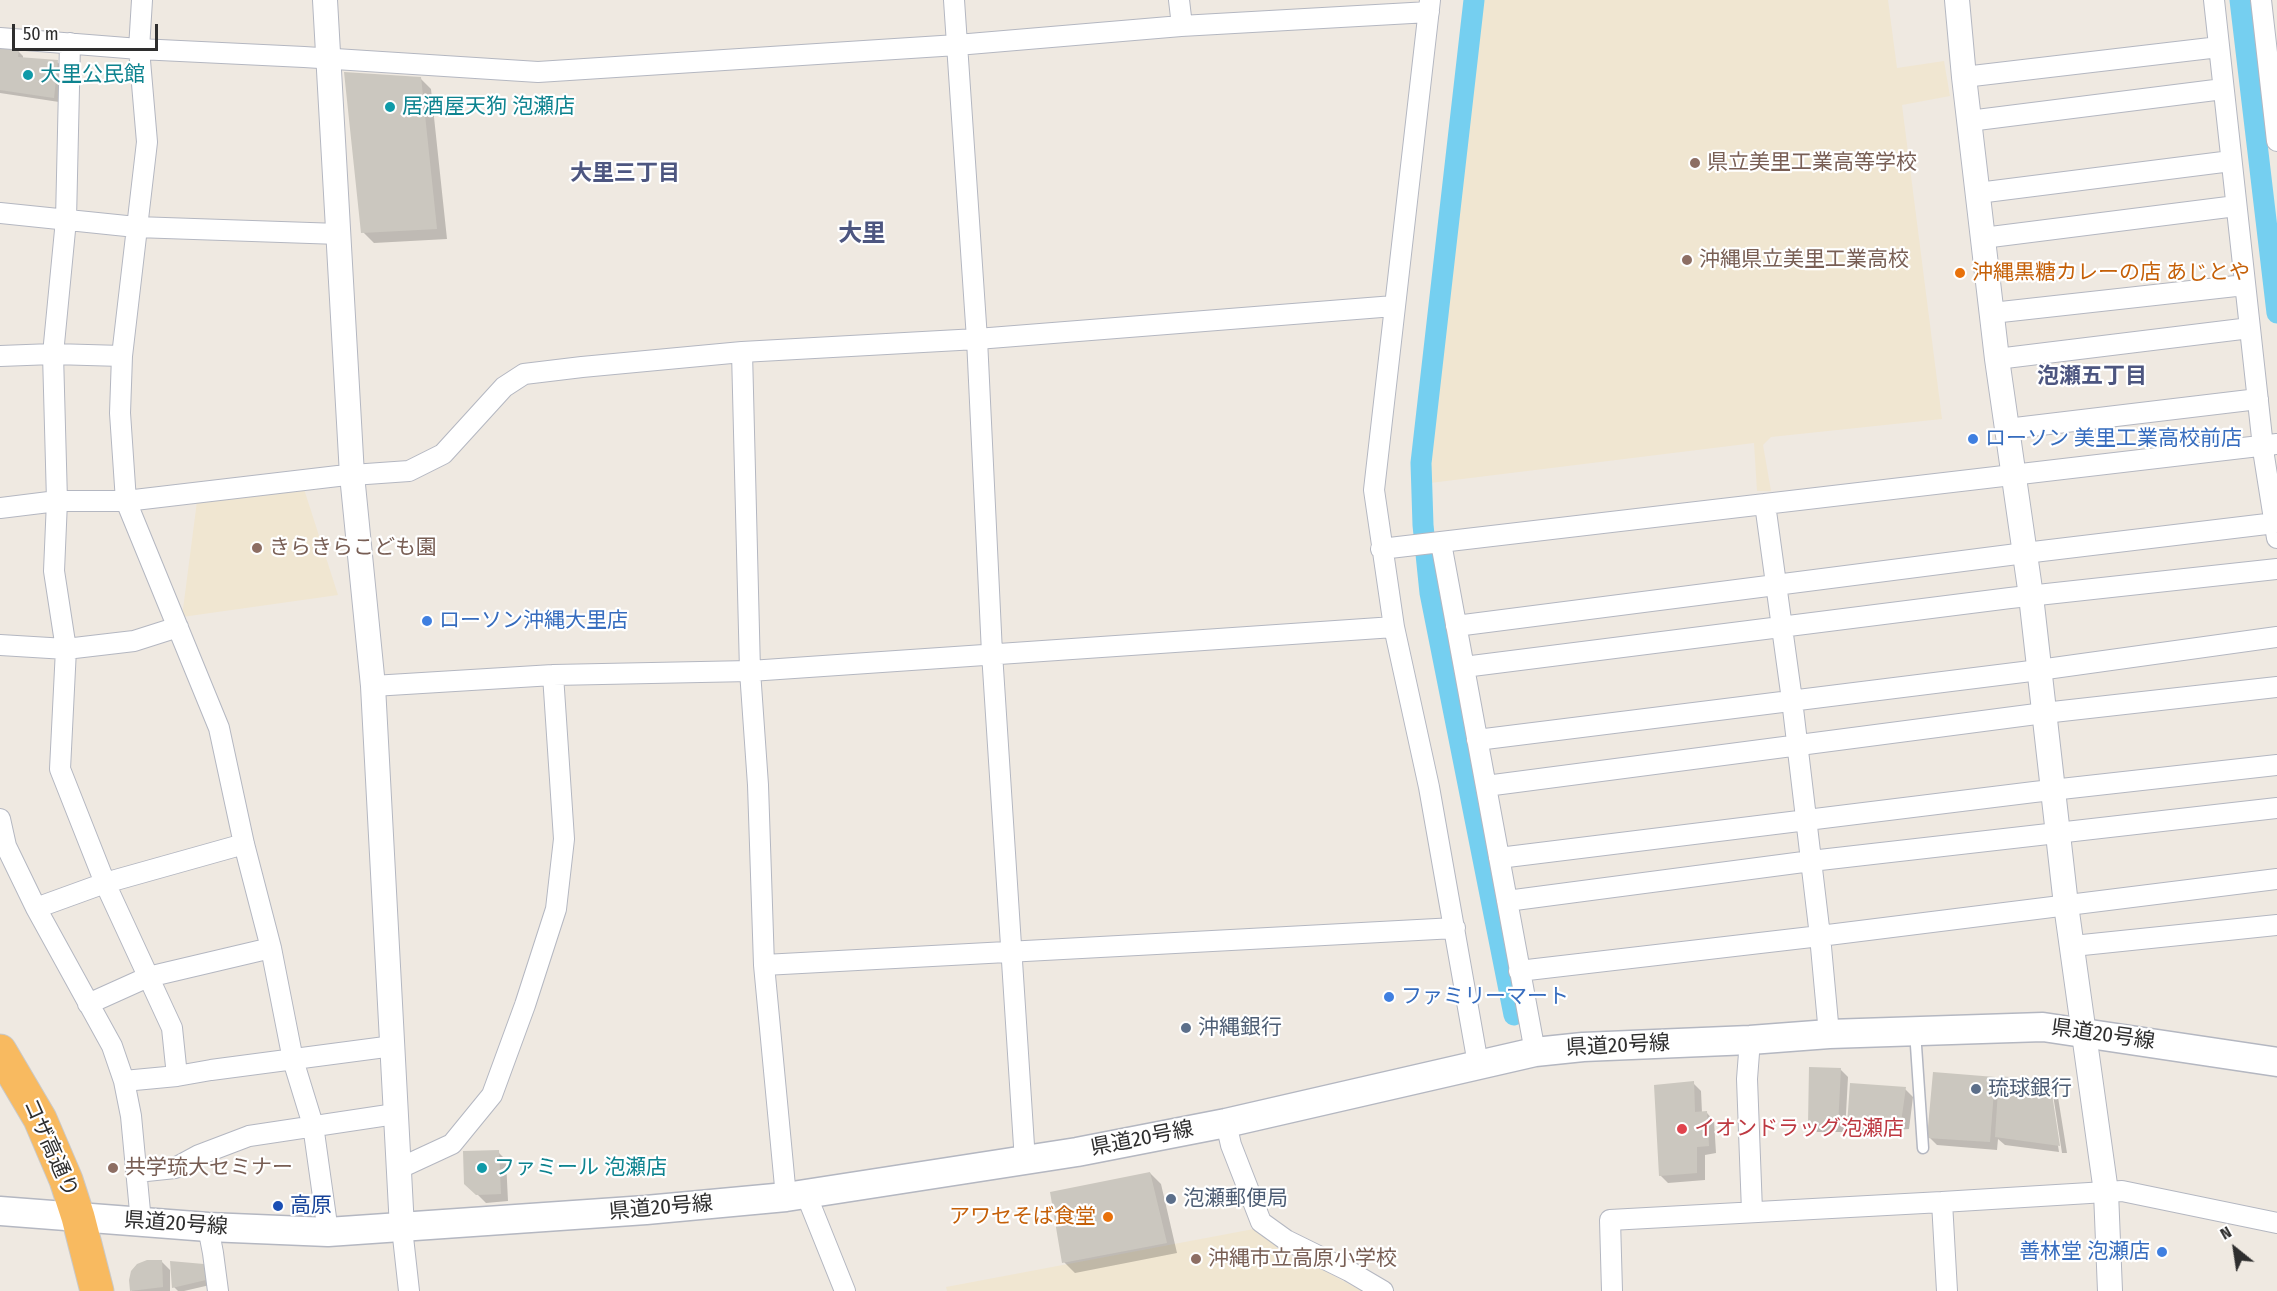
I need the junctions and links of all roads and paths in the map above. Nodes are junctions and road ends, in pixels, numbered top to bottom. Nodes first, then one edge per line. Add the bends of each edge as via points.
1 (142, 0) edge
2 (325, 0) edge
3 (954, 0) edge
4 (1179, 0) edge
5 (1957, 0) edge
6 (2214, 0) edge
7 (2261, 0) edge
8 (1429, 6) edge
9 (1182, 26) junction
10 (0, 38) edge
11 (70, 43) junction
12 (957, 45) junction
13 (2219, 47) junction
14 (139, 49) junction
15 (328, 59) junction
16 (1964, 76) junction
17 (2274, 81) edge
18 (2223, 89) junction
19 (1969, 121) junction
20 (2277, 141) edge
21 (2231, 161) junction
22 (1978, 193) junction
23 (2236, 206) junction
24 (0, 213) edge
25 (66, 220) junction
26 (136, 227) junction
27 (339, 234) junction
28 (1983, 238) junction
29 (2245, 285) junction
30 (1394, 306) junction
31 (1992, 313) junction
32 (2250, 328) junction
33 (977, 339) junction
34 (742, 352) junction
35 (53, 354) junction
36 (0, 356) edge
37 (122, 356) junction
38 (1997, 359) junction
39 (2258, 399) junction
40 (2007, 429) junction
41 (2270, 445) edge
42 (352, 475) junction
43 (2013, 475) junction
44 (57, 501) junction
45 (126, 501) junction
46 (1765, 504) junction
47 (0, 507) edge
48 (2276, 531) edge
49 (1441, 543) junction
50 (1381, 549) junction
51 (2025, 552) junction
52 (2277, 569) edge
53 (1777, 584) junction
54 (2031, 596) junction
55 (1456, 626) junction
56 (178, 627) junction
57 (1394, 627) junction
58 (1782, 627) junction
59 (2277, 637) edge
60 (0, 645) edge
61 (66, 650) junction
62 (992, 653) junction
63 (1464, 667) junction
64 (2039, 670) junction
65 (750, 671) junction
66 (553, 675) junction
67 (374, 686) junction
68 (2277, 687) edge
69 (1792, 700) junction
70 (2044, 713) junction
71 (1477, 740) junction
72 (1797, 745) junction
73 (2277, 765) edge
74 (1486, 786) junction
75 (2053, 789) junction
76 (2277, 808) edge
77 (0, 819) edge
78 (1806, 819) junction
79 (2059, 832) junction
80 (244, 844) junction
81 (1499, 858) junction
82 (1811, 861) junction
83 (2277, 879) edge
84 (105, 883) junction
85 (1507, 901) junction
86 (2066, 905) junction
87 (36, 908) junction
88 (2277, 925) edge
89 (1455, 928) junction
90 (1820, 936) junction
91 (2073, 946) junction
92 (271, 948) junction
93 (1013, 952) junction
94 (764, 965) junction
95 (1519, 971) junction
96 (148, 977) junction
97 (88, 1004) junction
98 (1915, 1031) junction
99 (2084, 1031) junction
100 (1829, 1034) junction
101 (1750, 1040) junction
102 (393, 1046) junction
103 (0, 1051) edge
104 (1535, 1052) junction
105 (293, 1060) junction
106 (2277, 1062) edge
107 (1478, 1064) junction
108 (177, 1076) junction
109 (124, 1081) junction
110 (394, 1114) junction
111 (1226, 1123) junction
112 (313, 1125) junction
113 (1923, 1148) dead end
114 (1025, 1161) junction
115 (398, 1169) junction
116 (137, 1172) junction
117 (2106, 1192) junction
118 (796, 1195) junction
119 (1942, 1202) junction
120 (0, 1211) edge
121 (1752, 1211) junction
122 (78, 1216) junction
123 (141, 1222) junction
124 (2277, 1222) edge
125 (207, 1227) junction
126 (402, 1228) junction
127 (328, 1232) junction
128 (98, 1291) edge
129 (218, 1291) edge
130 (409, 1291) edge
131 (845, 1291) edge
132 (1383, 1291) edge
133 (1612, 1291) edge
134 (1947, 1291) edge
135 (2110, 1291) edge

1 - 14 street
2 - 15 street
3 - 12 street
4 - 9 street
5 - 16 street
6 - 13 street
7 - 17 street
8 - 9 street
8 - 30 street
9 - 12 street
10 - 11 street
11 - 14 street
11 - 25 street
12 - 15 street via 538,72
12 - 33 street
13 - 16 street
13 - 18 street
14 - 15 street
14 - 26 street via 147,142
15 - 27 street
16 - 19 street
17 - 20 street
18 - 19 street
18 - 21 street
19 - 22 street
21 - 22 street
21 - 23 street
22 - 28 street
23 - 28 street
23 - 29 street
24 - 25 street
25 - 26 street
25 - 35 street
26 - 27 street
26 - 37 street
27 - 42 street
28 - 31 street
29 - 31 street
29 - 32 street
30 - 33 street
30 - 50 street via 1374,490
31 - 38 street
32 - 38 street
32 - 39 street
33 - 34 street
33 - 62 street
34 - 42 street via 524,375 504,387 443,454 409,471
34 - 65 street
35 - 36 street
35 - 37 street
35 - 44 street
37 - 45 street via 120,413
38 - 40 street
39 - 40 street
39 - 41 street
40 - 43 street
41 - 43 street
41 - 48 street
42 - 45 street
42 - 67 street
43 - 46 street
43 - 51 street
44 - 45 street
44 - 47 street
44 - 61 street via 54,571
45 - 56 street
46 - 49 street
46 - 53 street
48 - 51 street
49 - 50 street
49 - 55 street
50 - 57 street
51 - 53 street
51 - 54 street
52 - 54 street
53 - 55 street
53 - 58 street
54 - 58 street
54 - 64 street
55 - 63 street
56 - 61 street via 134,640
56 - 80 street via 219,728
57 - 62 street
57 - 89 street
58 - 63 street
58 - 69 street
59 - 64 street
60 - 61 street
61 - 84 street via 60,769
62 - 65 street
62 - 93 street
63 - 71 street
64 - 69 street
64 - 70 street
65 - 66 street
65 - 94 street
66 - 67 street
66 - 115 street via 564,839 556,909 492,1095 452,1144
67 - 102 street
68 - 70 street
69 - 71 street
69 - 72 street
70 - 72 street
70 - 75 street
71 - 74 street
72 - 74 street
72 - 78 street
73 - 75 street
74 - 81 street
75 - 78 street
75 - 79 street
76 - 79 street
77 - 87 street via 6,846
78 - 81 street
78 - 82 street
79 - 82 street
79 - 86 street
80 - 84 street
80 - 92 street
81 - 85 street
82 - 85 street
82 - 90 street
83 - 86 street
84 - 87 street
84 - 96 street
85 - 95 street
86 - 90 street
86 - 91 street
87 - 97 street
88 - 91 street
89 - 93 street
89 - 107 street
90 - 95 street
90 - 100 street
91 - 99 street
92 - 96 street
92 - 105 street
93 - 94 street
93 - 114 street
94 - 118 street
95 - 104 street
96 - 97 street
96 - 108 street via 172,1028
97 - 109 street via 112,1046
98 - 99 main road, 県道20号線 via 2043,1026
98 - 100 main road, 県道20号線
98 - 113 lane
99 - 106 main road, 県道20号線
99 - 117 street
100 - 101 main road, 県道20号線
101 - 104 main road, 県道20号線
101 - 121 street via 1747,1079
102 - 105 street
102 - 110 street
103 - 122 highway, コザ高通り via 40,1119
104 - 107 main road, 県道20号線
105 - 108 street
105 - 112 street
107 - 111 main road, 県道20号線
108 - 109 street
109 - 116 street
110 - 112 street
110 - 115 street
111 - 114 main road, 県道20号線
111 - 132 street via 1261,1222 1286,1240
112 - 116 street via 249,1136 175,1168
112 - 127 street
114 - 118 main road, 県道20号線
115 - 126 street
116 - 123 street
117 - 119 street
117 - 124 street via 2136,1193
117 - 135 street
118 - 126 main road, 県道20号線
118 - 131 street
119 - 121 street
119 - 134 street
120 - 122 main road, 県道20号線
121 - 133 street via 1610,1220
122 - 123 main road, 県道20号線
122 - 128 highway, コザ高通り
123 - 125 main road, 県道20号線
125 - 127 main road, 県道20号線
125 - 129 street
126 - 127 main road, 県道20号線
126 - 130 street

